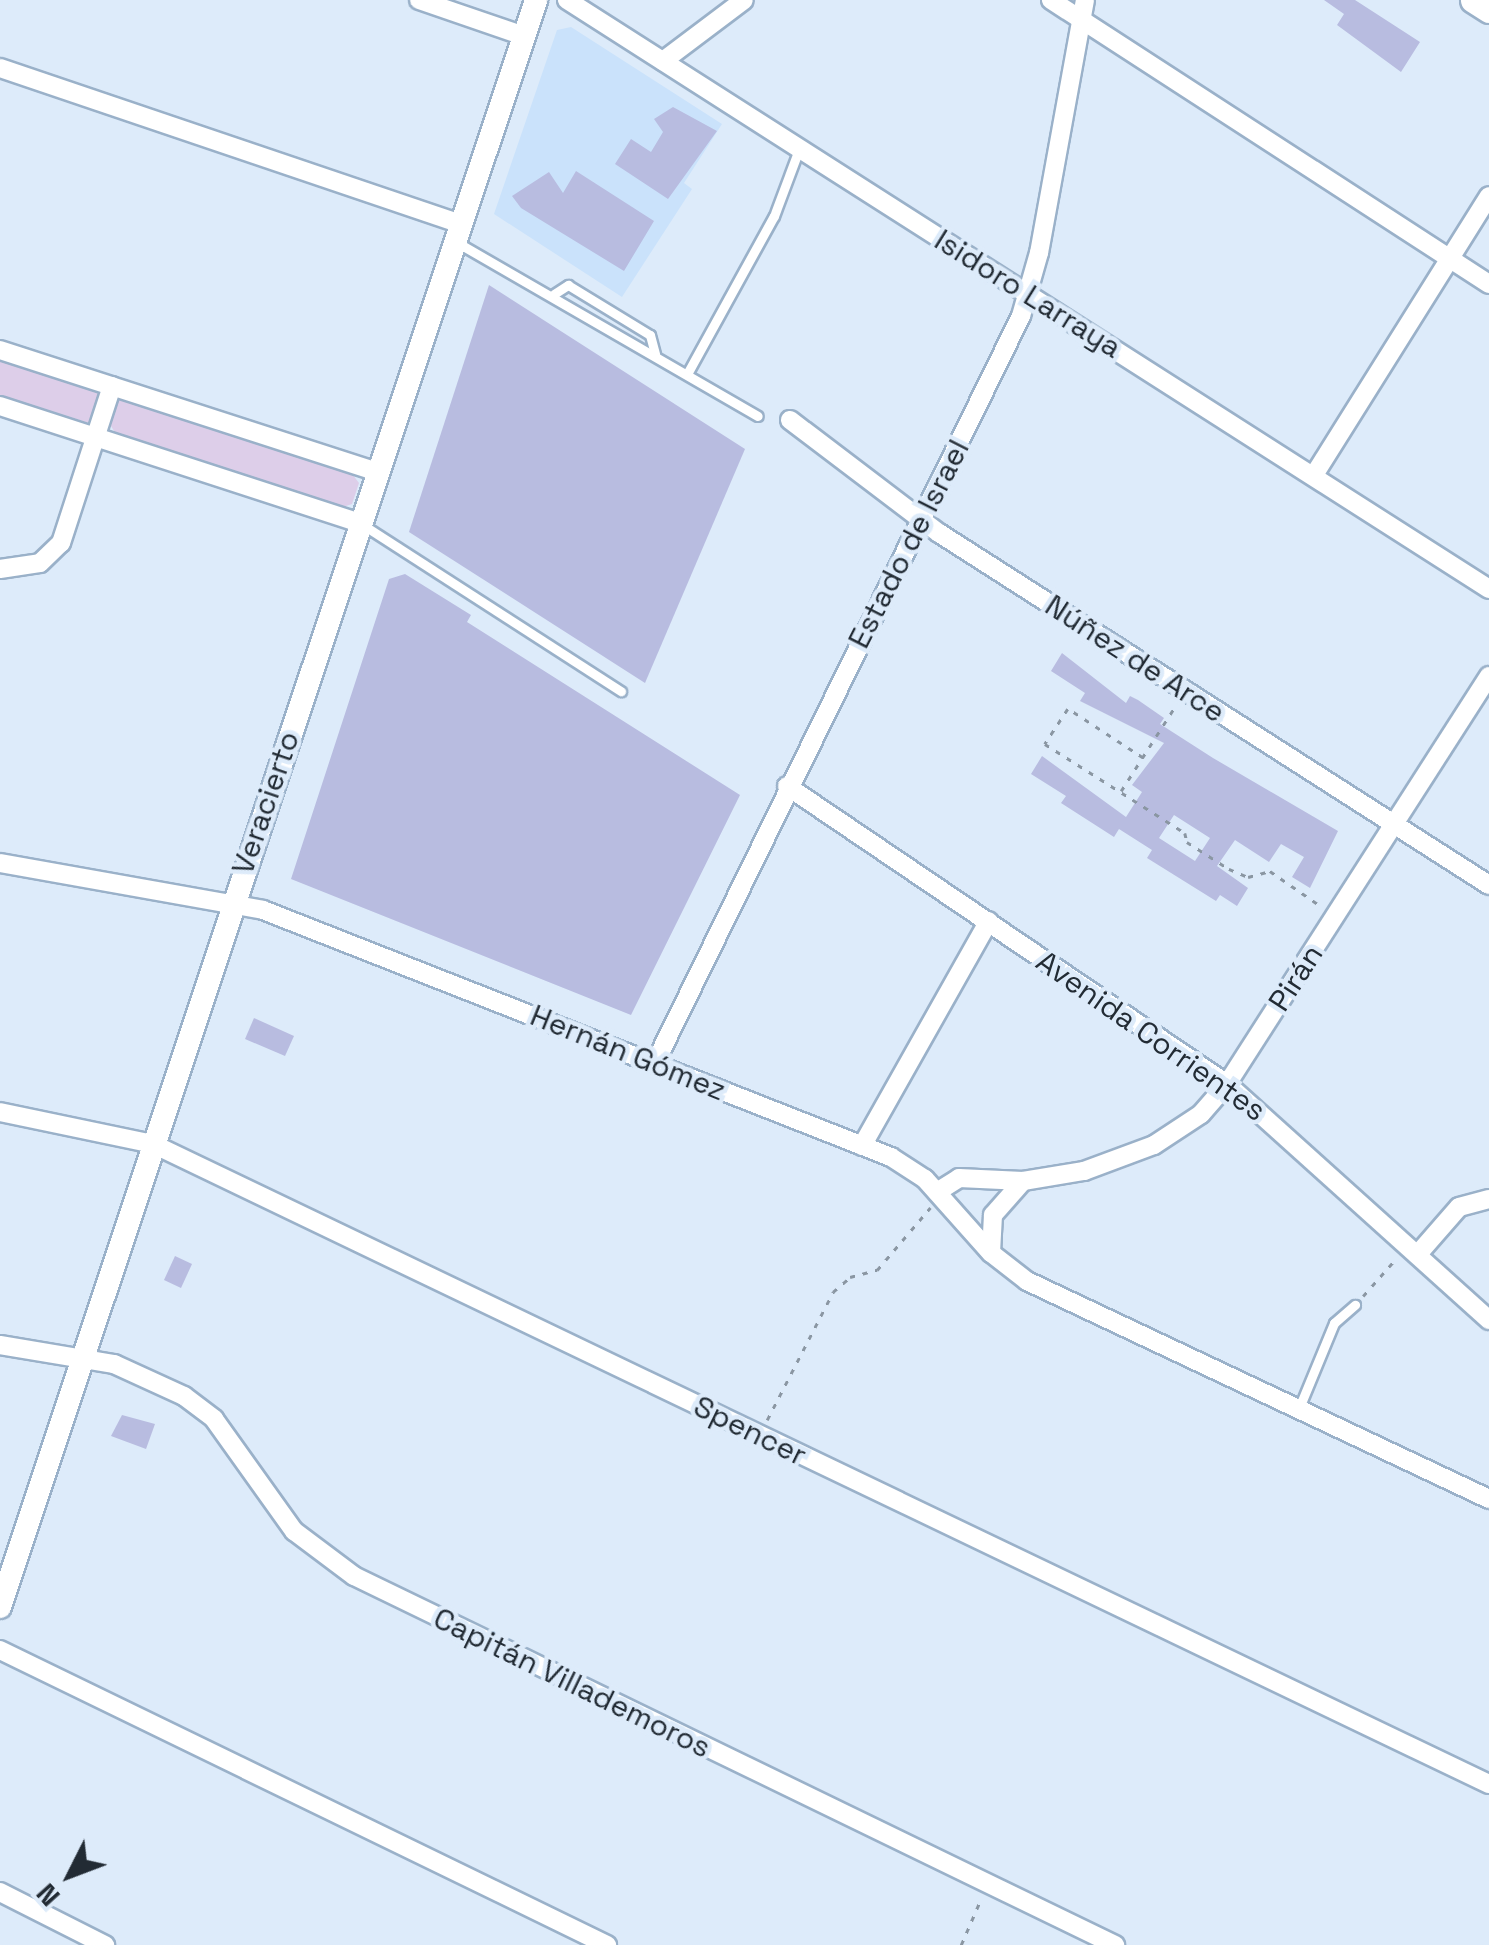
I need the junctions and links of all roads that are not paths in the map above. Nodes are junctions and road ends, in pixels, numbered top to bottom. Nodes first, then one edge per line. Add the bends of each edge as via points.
1 (419, 0) edge
2 (536, 0) edge
3 (566, 0) edge
4 (744, 0) edge
5 (1051, 0) edge
6 (1084, 0) edge
7 (1473, 0) edge
8 (1489, 10) edge
9 (1081, 19) junction
10 (524, 36) junction
11 (663, 62) junction
12 (0, 68) edge
13 (800, 149) junction
14 (1489, 196) edge
15 (458, 233) junction
16 (1449, 258) junction
17 (1489, 284) edge
18 (1029, 296) junction
19 (0, 350) edge
20 (687, 374) junction
21 (112, 386) junction
22 (0, 406) edge
23 (758, 416) dead end
24 (790, 420) dead end
25 (96, 437) junction
26 (377, 472) junction
27 (1314, 475) junction
28 (922, 520) junction
29 (360, 524) junction
30 (0, 570) edge
31 (1489, 589) edge
32 (1489, 676) edge
33 (622, 691) dead end
34 (787, 786) junction
35 (1394, 825) junction
36 (0, 863) edge
37 (1489, 885) edge
38 (233, 902) junction
39 (989, 922) junction
40 (656, 1063) junction
41 (1227, 1084) junction
42 (0, 1112) edge
43 (153, 1144) junction
44 (862, 1146) junction
45 (1024, 1181) junction
46 (937, 1192) junction
47 (1489, 1199) edge
48 (1413, 1250) junction
49 (991, 1253) junction
50 (1355, 1304) road end
51 (1489, 1320) edge
52 (0, 1345) edge
53 (82, 1359) junction
54 (1298, 1410) junction
55 (1489, 1499) edge
56 (0, 1607) edge
57 (0, 1650) edge
58 (1489, 1784) edge
59 (0, 1892) edge
60 (104, 1945) edge
61 (607, 1945) edge
62 (1115, 1945) edge

1 - 10 street
2 - 10 street, Veracierto
3 - 11 street, Isidoro Larraya
4 - 11 street
5 - 9 street
6 - 9 street, Estado de Israel
7 - 8 main road
9 - 16 street
9 - 18 street, Estado de Israel
10 - 15 street, Veracierto
11 - 13 street, Isidoro Larraya
12 - 15 street
13 - 18 street, Isidoro Larraya
13 - 20 lane via 774,216
14 - 16 street
15 - 20 lane via 554,294 568,286 650,334 654,354
15 - 26 street, Veracierto
16 - 17 street
16 - 27 street
18 - 27 street, Isidoro Larraya
18 - 28 street, Estado de Israel
19 - 21 street
20 - 23 lane
21 - 25 street
21 - 26 street
22 - 25 street
24 - 28 street, Núñez de Arce
25 - 29 street
25 - 30 street via 54,552 40,564
26 - 29 street, Veracierto
27 - 31 street, Isidoro Larraya
28 - 34 street, Estado de Israel
28 - 35 street, Núñez de Arce
29 - 33 lane
29 - 38 street, Veracierto
32 - 35 street, Pirán
34 - 39 street, Avenida Corrientes
34 - 40 street, Estado de Israel
35 - 37 street, Núñez de Arce
35 - 41 street, Pirán
36 - 38 street, Hernán Gómez
38 - 40 street, Hernán Gómez
38 - 43 street, Veracierto
39 - 41 street, Avenida Corrientes
39 - 44 street
40 - 44 street, Hernán Gómez
41 - 45 street, Pirán via 1200,1114 1154,1144 1084,1171
41 - 48 street, Avenida Corrientes
42 - 43 street, Spencer
43 - 53 street, Veracierto
43 - 58 street, Spencer
44 - 46 street, Hernán Gómez via 908,1165
45 - 46 street, Pirán via 959,1178
45 - 49 street via 993,1215
46 - 49 street, Hernán Gómez
47 - 48 street via 1459,1207
48 - 51 street, Avenida Corrientes
49 - 54 street, Hernán Gómez via 1026,1281
50 - 54 lane via 1334,1323
52 - 53 street, Capitán Villademoros
53 - 56 street, Veracierto
53 - 62 street, Capitán Villademoros via 114,1364 197,1404 228,1436 294,1531 354,1576
54 - 55 street, Hernán Gómez
57 - 61 street
59 - 60 street

